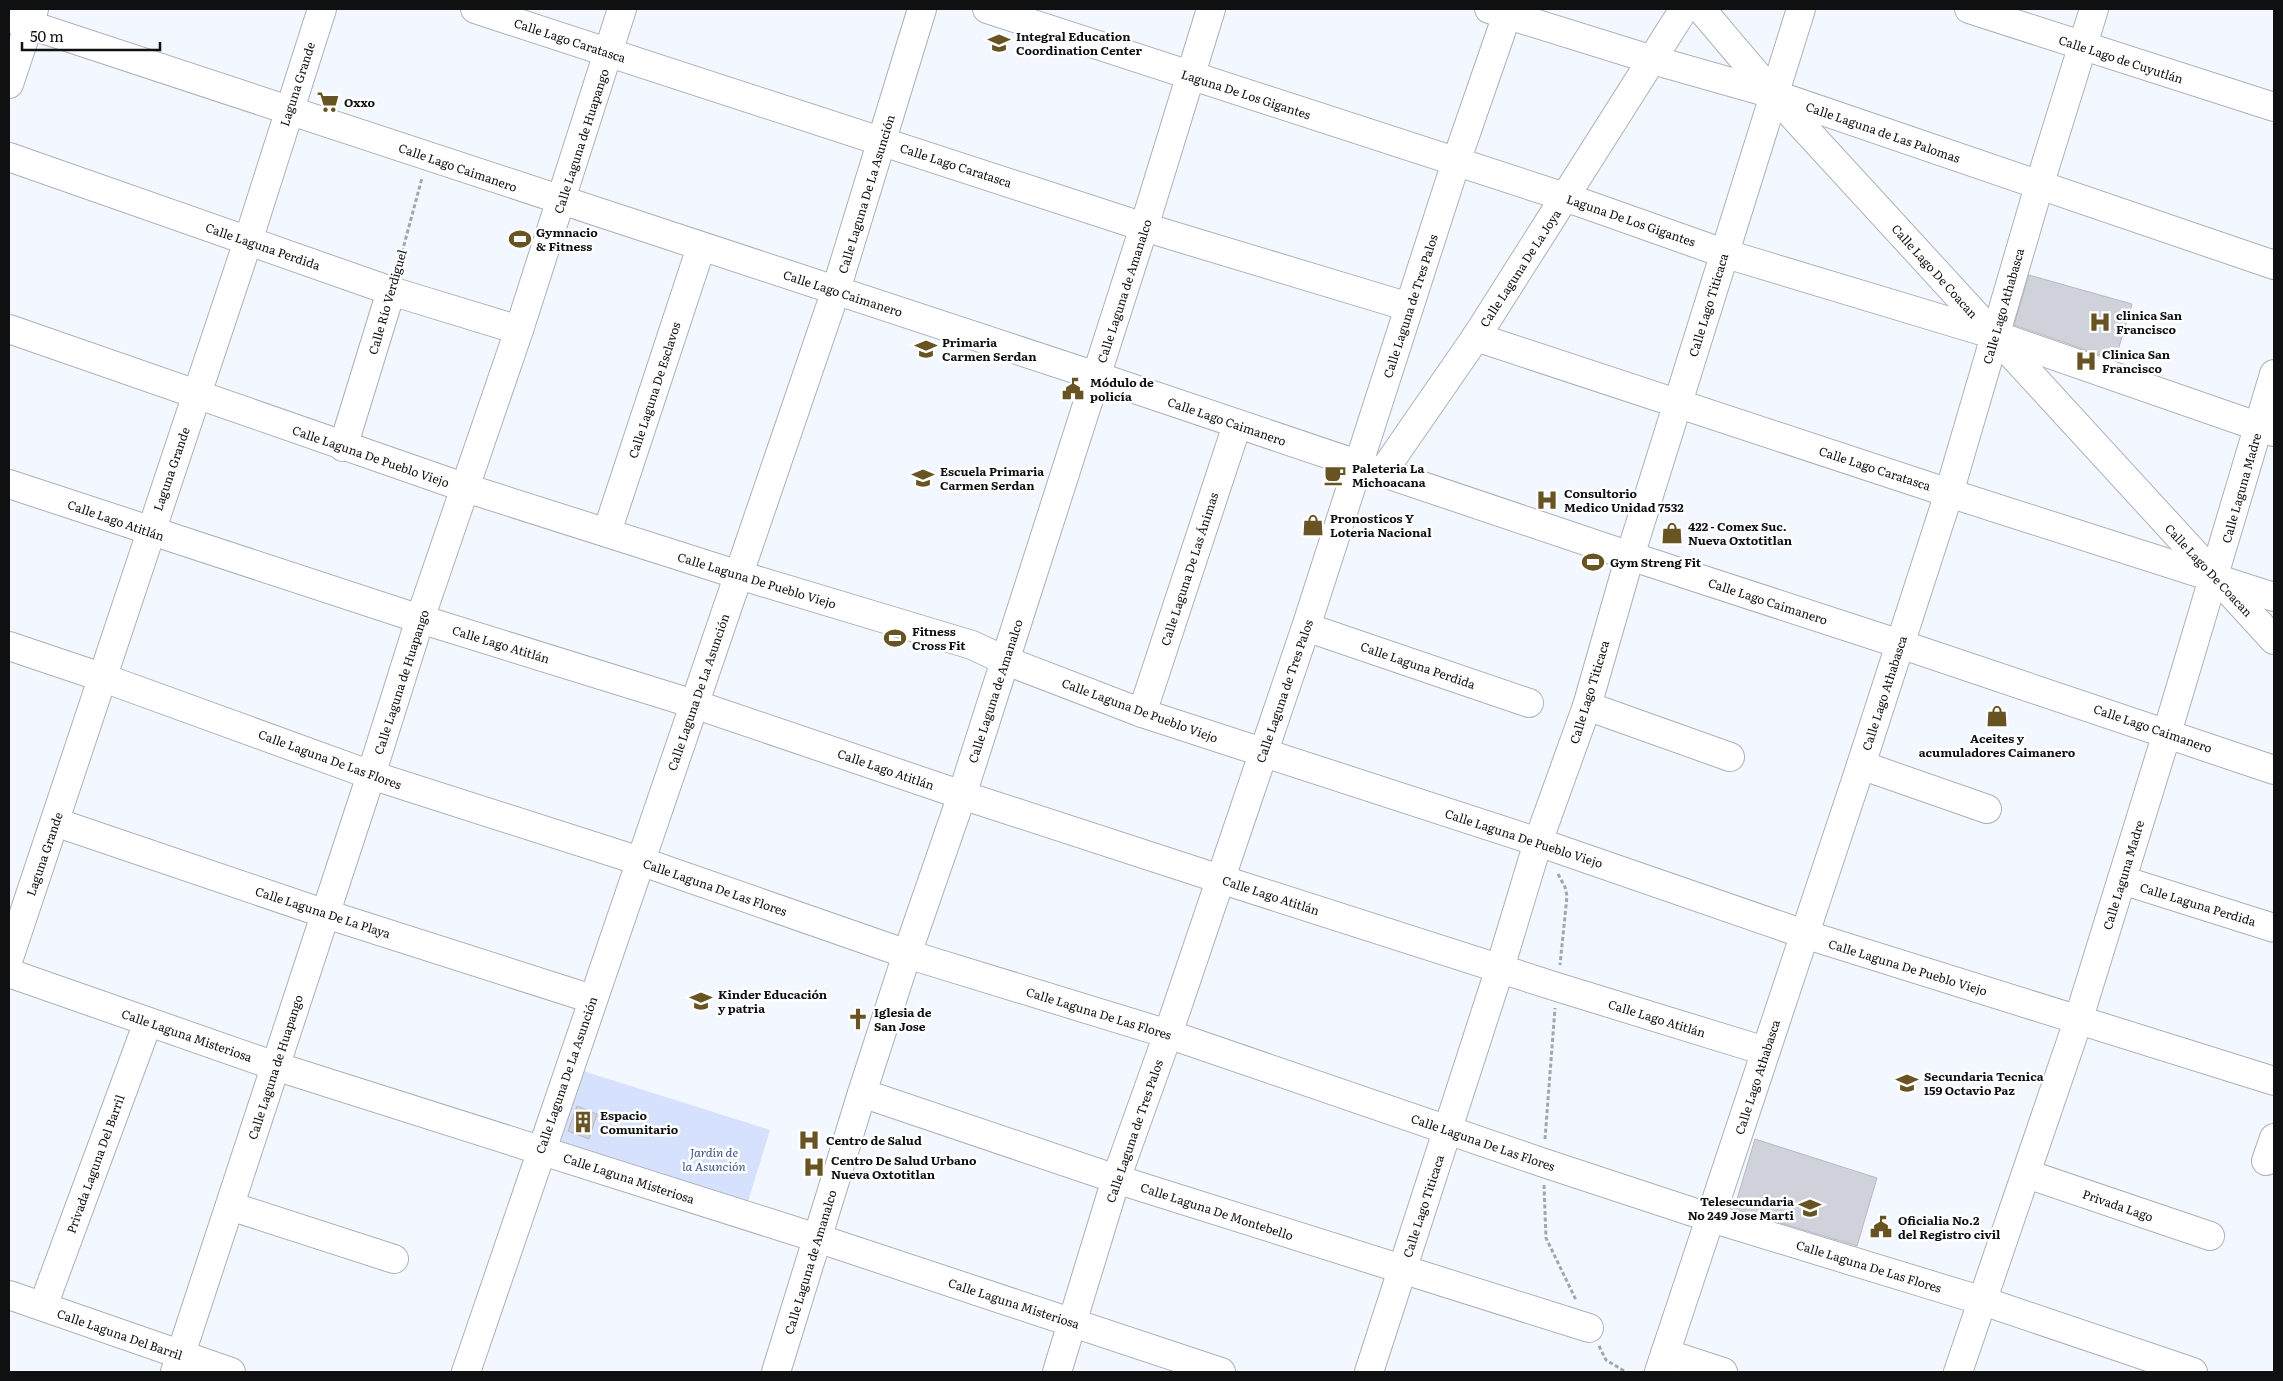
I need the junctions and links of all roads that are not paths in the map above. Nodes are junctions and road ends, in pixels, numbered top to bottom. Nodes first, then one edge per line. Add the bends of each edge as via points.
1 (322, 9) edge
2 (475, 9) edge
3 (622, 9) edge
4 (922, 9) edge
5 (987, 9) edge
6 (1211, 9) edge
7 (1684, 9) edge
8 (1701, 9) edge
9 (1800, 9) edge
10 (2094, 9) edge
11 (1502, 11) edge
12 (1981, 11) edge
13 (24, 17) edge
14 (2082, 47) junction
15 (609, 53) junction
16 (1652, 60) junction
17 (1190, 76) junction
18 (9, 84) edge
19 (1774, 94) junction
20 (2274, 108) edge
21 (289, 109) junction
22 (883, 141) junction
23 (9, 157) edge
24 (1456, 162) junction
25 (2039, 186) junction
26 (1565, 197) junction
27 (561, 202) junction
28 (1144, 227) junction
29 (248, 241) junction
30 (701, 247) junction
31 (1723, 253) junction
32 (2274, 265) edge
33 (836, 290) junction
34 (391, 291) junction
35 (1409, 307) junction
36 (9, 329) edge
37 (519, 330) junction
38 (1995, 336) junction
39 (1476, 337) junction
40 (2274, 374) edge
41 (1096, 376) junction
42 (196, 394) junction
43 (1678, 402) junction
44 (1237, 424) junction
45 (2266, 430) edge
46 (343, 447) junction
47 (1371, 469) junction
48 (9, 484) edge
49 (466, 488) junction
50 (1949, 493) junction
51 (150, 532) junction
52 (607, 532) junction
53 (1630, 556) junction
54 (739, 576) junction
55 (2214, 577) junction
56 (2274, 597) edge
57 (420, 619) junction
58 (1306, 627) junction
59 (2274, 640) edge
60 (1900, 644) junction
61 (9, 646) edge
62 (1004, 660) junction
63 (101, 677) junction
64 (1529, 703) dead end
65 (694, 704) junction
66 (1587, 706) junction
67 (1142, 713) junction
68 (2168, 733) junction
69 (1262, 753) junction
70 (1730, 757) dead end
71 (1861, 765) junction
72 (2274, 770) edge
73 (371, 775) junction
74 (962, 795) junction
75 (1988, 809) dead end
76 (55, 822) junction
77 (1538, 842) junction
78 (640, 861) junction
79 (1220, 879) junction
80 (2122, 880) junction
81 (326, 914) junction
82 (2274, 928) edge
83 (1804, 934) junction
84 (907, 954) junction
85 (9, 958) edge
86 (1500, 968) junction
87 (9, 973) edge
88 (592, 999) junction
89 (2078, 1021) junction
90 (148, 1022) junction
91 (1168, 1034) junction
92 (1765, 1051) junction
93 (276, 1066) junction
94 (2274, 1081) edge
95 (862, 1093) junction
96 (1448, 1128) junction
97 (541, 1150) junction
98 (2027, 1174) junction
99 (1116, 1179) junction
100 (230, 1206) junction
101 (1711, 1218) junction
102 (2210, 1236) dead end
103 (817, 1238) junction
104 (394, 1259) dead end
105 (1402, 1269) junction
106 (9, 1295) edge
107 (1983, 1301) junction
108 (43, 1306) junction
109 (1072, 1321) junction
110 (1589, 1328) road end
111 (1662, 1362) edge
112 (178, 1364) edge
113 (231, 1372) edge
114 (466, 1372) edge
115 (776, 1372) edge
116 (1057, 1372) edge
117 (1222, 1372) edge
118 (1369, 1372) edge
119 (1723, 1372) edge
120 (1958, 1372) edge
121 (2193, 1372) edge

1 - 21 street, Laguna Grande
2 - 15 street, Calle Lago Caratasca
3 - 15 street, Calle Laguna de Huapango
4 - 22 street, Calle Laguna De La Asunción
5 - 17 street, Laguna De Los Gigantes
6 - 17 street, Calle Laguna de Amanalco
7 - 16 street, Calle Laguna De La Joya
8 - 19 street, Calle Lago De Coacan
9 - 19 street, Calle Lago Titicaca
10 - 14 street, Calle Lago Athabasca
11 - 16 street, Calle Laguna de Las Palomas
11 - 24 street, Calle Laguna de Tres Palos
12 - 14 street, Calle Lago de Cuyutlán
13 - 18 street
13 - 21 street, Calle Lago Caimanero
14 - 20 street, Calle Lago de Cuyutlán
14 - 25 street, Calle Lago Athabasca
15 - 22 street, Calle Lago Caratasca
15 - 27 street, Calle Laguna de Huapango
16 - 19 street, Calle Laguna de Las Palomas
16 - 26 street, Calle Laguna De La Joya
17 - 24 street, Laguna De Los Gigantes
17 - 28 street, Calle Laguna de Amanalco
19 - 25 street, Calle Laguna de Las Palomas
19 - 31 street, Calle Lago Titicaca
19 - 38 street, Calle Lago De Coacan
21 - 27 street, Calle Lago Caimanero
21 - 29 street, Laguna Grande
22 - 28 street, Calle Lago Caratasca
22 - 33 street, Calle Laguna De La Asunción
23 - 29 street, Calle Laguna Perdida
24 - 26 street, Laguna De Los Gigantes
24 - 35 street, Calle Laguna de Tres Palos
25 - 32 street, Calle Laguna de Las Palomas
25 - 38 street, Calle Lago Athabasca
26 - 31 street, Laguna De Los Gigantes
26 - 39 street, Calle Laguna De La Joya
27 - 30 street, Calle Lago Caimanero
27 - 37 street, Calle Laguna de Huapango
28 - 35 street, Calle Lago Caratasca
28 - 41 street, Calle Laguna de Amanalco
29 - 34 street, Calle Laguna Perdida
29 - 42 street, Laguna Grande
30 - 33 street, Calle Lago Caimanero
30 - 52 street, Calle Laguna De Esclavos
31 - 38 street, Laguna De Los Gigantes
31 - 43 street, Calle Lago Titicaca
33 - 41 street, Calle Lago Caimanero
33 - 54 street, Calle Laguna De La Asunción
34 - 37 street, Calle Laguna Perdida
34 - 46 street, Calle Río Verdiguel
35 - 47 street, Calle Laguna de Tres Palos
36 - 42 street, Calle Laguna De Pueblo Viejo
37 - 49 street, Calle Laguna de Huapango
38 - 45 street, Laguna De Los Gigantes
38 - 50 street, Calle Lago Athabasca
38 - 55 street, Calle Lago De Coacan
39 - 43 street, Calle Lago Caratasca
39 - 47 street, Calle Laguna De La Joya
40 - 45 street, Calle Laguna Madre
41 - 44 street, Calle Lago Caimanero
41 - 62 street, Calle Laguna de Amanalco
42 - 46 street, Calle Laguna De Pueblo Viejo
42 - 51 street, Laguna Grande
43 - 50 street, Calle Lago Caratasca
43 - 53 street, Calle Lago Titicaca
44 - 47 street, Calle Lago Caimanero
44 - 67 street, Calle Laguna De Las Ánimas
45 - 55 street, Calle Laguna Madre
46 - 49 street, Calle Laguna De Pueblo Viejo
47 - 53 street, Calle Lago Caimanero
47 - 58 street, Calle Laguna de Tres Palos
48 - 51 street, Calle Lago Atitlán
49 - 52 street, Calle Laguna De Pueblo Viejo
49 - 57 street, Calle Laguna de Huapango
50 - 55 street, Calle Lago Caratasca
50 - 60 street, Calle Lago Athabasca
51 - 57 street, Calle Lago Atitlán
51 - 63 street, Laguna Grande
52 - 54 street, Calle Laguna De Pueblo Viejo
53 - 60 street, Calle Lago Caimanero
53 - 66 street, Calle Lago Titicaca
54 - 62 street, Calle Laguna De Pueblo Viejo via 972,645
54 - 65 street, Calle Laguna De La Asunción
55 - 56 street, Calle Lago Caratasca
55 - 59 street, Calle Lago De Coacan
55 - 68 street, Calle Laguna Madre
57 - 65 street, Calle Lago Atitlán
57 - 73 street, Calle Laguna de Huapango
58 - 64 street, Calle Laguna Perdida
58 - 69 street, Calle Laguna de Tres Palos
60 - 68 street, Calle Lago Caimanero
60 - 71 street, Calle Lago Athabasca
61 - 63 street, Calle Laguna De Las Flores
62 - 67 street, Calle Laguna De Pueblo Viejo
62 - 74 street, Calle Laguna de Amanalco
63 - 73 street, Calle Laguna De Las Flores
63 - 76 street, Laguna Grande
65 - 74 street, Calle Lago Atitlán
65 - 78 street, Calle Laguna De La Asunción
66 - 70 street
66 - 77 street, Calle Lago Titicaca
67 - 69 street, Calle Laguna De Pueblo Viejo
68 - 72 street, Calle Lago Caimanero
68 - 80 street, Calle Laguna Madre
69 - 77 street, Calle Laguna De Pueblo Viejo
69 - 79 street, Calle Laguna de Tres Palos
71 - 75 street
71 - 83 street, Calle Lago Athabasca
73 - 78 street, Calle Laguna De Las Flores
73 - 81 street, Calle Laguna de Huapango
74 - 79 street, Calle Lago Atitlán
74 - 84 street, Calle Laguna de Amanalco
76 - 81 street, Calle Laguna De La Playa
76 - 85 street, Laguna Grande
77 - 83 street, Calle Laguna De Pueblo Viejo
77 - 86 street, Calle Lago Titicaca
78 - 84 street, Calle Laguna De Las Flores
78 - 88 street, Calle Laguna De La Asunción
79 - 86 street, Calle Lago Atitlán
79 - 91 street, Calle Laguna de Tres Palos
80 - 82 street, Calle Laguna Perdida
80 - 89 street, Calle Laguna Madre
81 - 88 street, Calle Laguna De La Playa
81 - 93 street, Calle Laguna de Huapango
83 - 89 street, Calle Laguna De Pueblo Viejo
83 - 92 street, Calle Lago Athabasca
84 - 91 street, Calle Laguna De Las Flores
84 - 95 street, Calle Laguna de Amanalco
86 - 92 street, Calle Lago Atitlán
86 - 96 street, Calle Lago Titicaca
87 - 90 street, Calle Laguna Misteriosa
88 - 97 street, Calle Laguna De La Asunción
89 - 94 street, Calle Laguna De Pueblo Viejo
89 - 98 street, Calle Laguna Madre
90 - 93 street, Calle Laguna Misteriosa
90 - 108 street, Privada Laguna Del Barril
91 - 96 street, Calle Laguna De Las Flores
91 - 99 street, Calle Laguna de Tres Palos
92 - 101 street, Calle Lago Athabasca
93 - 97 street, Calle Laguna Misteriosa
93 - 100 street, Calle Laguna de Huapango
95 - 99 street, Calle Laguna De Montebello
95 - 103 street, Calle Laguna de Amanalco
96 - 101 street, Calle Laguna De Las Flores
96 - 105 street, Calle Lago Titicaca
97 - 103 street, Calle Laguna Misteriosa
97 - 114 street, Calle Laguna De La Asunción
98 - 102 street, Privada Lago
98 - 107 street, Calle Laguna Madre
99 - 105 street, Calle Laguna De Montebello
99 - 109 street, Calle Laguna de Tres Palos
100 - 104 street
100 - 112 street, Calle Laguna de Huapango
101 - 107 street, Calle Laguna De Las Flores
101 - 111 street, Calle Lago Athabasca
103 - 109 street, Calle Laguna Misteriosa
103 - 115 street, Calle Laguna de Amanalco
105 - 110 street, Calle Laguna De Montebello
105 - 118 street, Calle Lago Titicaca
106 - 108 street, Calle Laguna Del Barril
107 - 120 street, Calle Laguna Madre
107 - 121 street, Calle Laguna De Las Flores
108 - 112 street, Calle Laguna Del Barril
109 - 116 street, Calle Laguna de Tres Palos
109 - 117 street, Calle Laguna Misteriosa
111 - 119 street
112 - 113 street, Calle Laguna Del Barril

